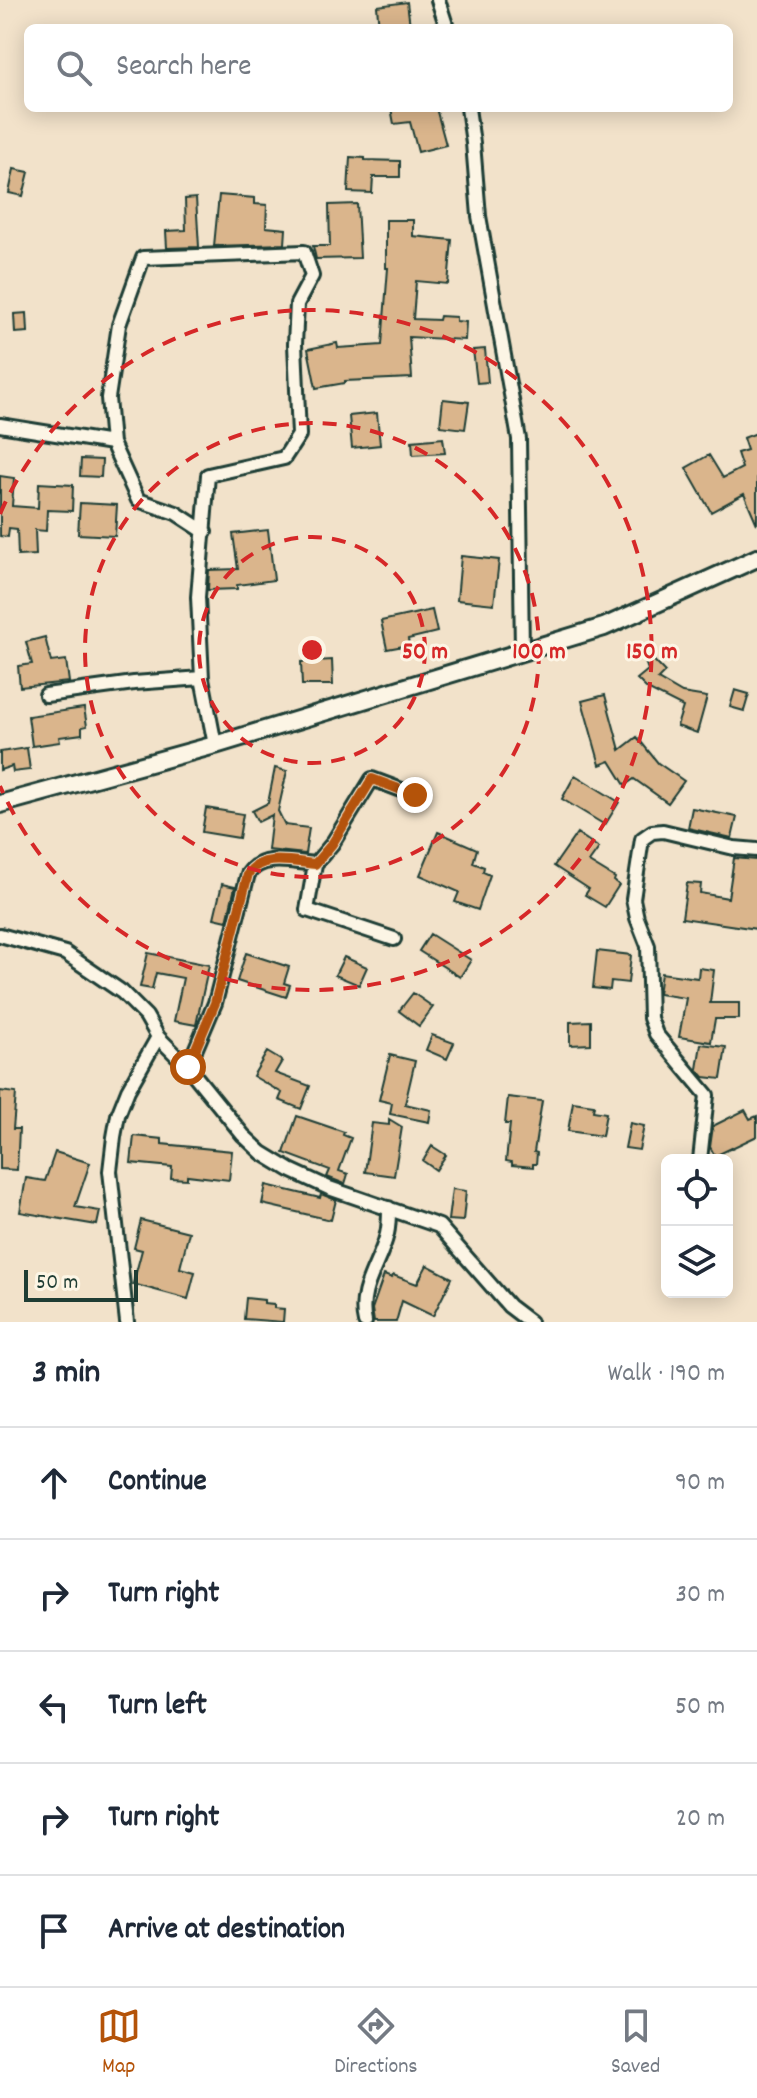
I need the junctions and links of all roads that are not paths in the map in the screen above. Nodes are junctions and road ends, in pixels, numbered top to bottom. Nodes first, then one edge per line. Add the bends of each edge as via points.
1 (438, 0) edge
2 (446, 24) edge
3 (469, 112) edge
4 (0, 425) edge
5 (112, 443) junction
6 (205, 532) junction
7 (757, 558) edge
8 (522, 650) junction
9 (202, 678) junction
10 (46, 695) dead end
11 (215, 745) junction
12 (415, 795) dead end
13 (0, 804) edge
14 (757, 850) edge
15 (315, 864) junction
16 (0, 935) edge
17 (394, 939) dead end
18 (158, 1037) junction
19 (188, 1067) junction
20 (701, 1154) edge
21 (389, 1208) junction
22 (127, 1322) edge
23 (365, 1322) edge
24 (530, 1322) edge

1 - 2 street
3 - 8 street via 479,216 519,439
4 - 5 street
5 - 6 street via 138,500 176,513
5 - 6 street via 108,398 119,325 143,258 304,252 312,276 297,304 299,435 284,458 208,475
6 - 9 street via 198,597
7 - 8 main road via 604,627
8 - 11 main road
9 - 10 street
9 - 11 street
11 - 13 main road
12 - 15 street via 372,779
14 - 20 street via 663,831 642,839 633,899 648,946 650,1018 656,1034 707,1095
15 - 17 street via 307,910
15 - 19 street via 280,861 253,866 215,1003
16 - 18 street via 65,953 122,992
18 - 19 street
18 - 22 street via 118,1115 110,1171
19 - 21 street via 262,1153 329,1188
21 - 23 street via 388,1234 363,1295
21 - 24 street via 439,1226 509,1306

